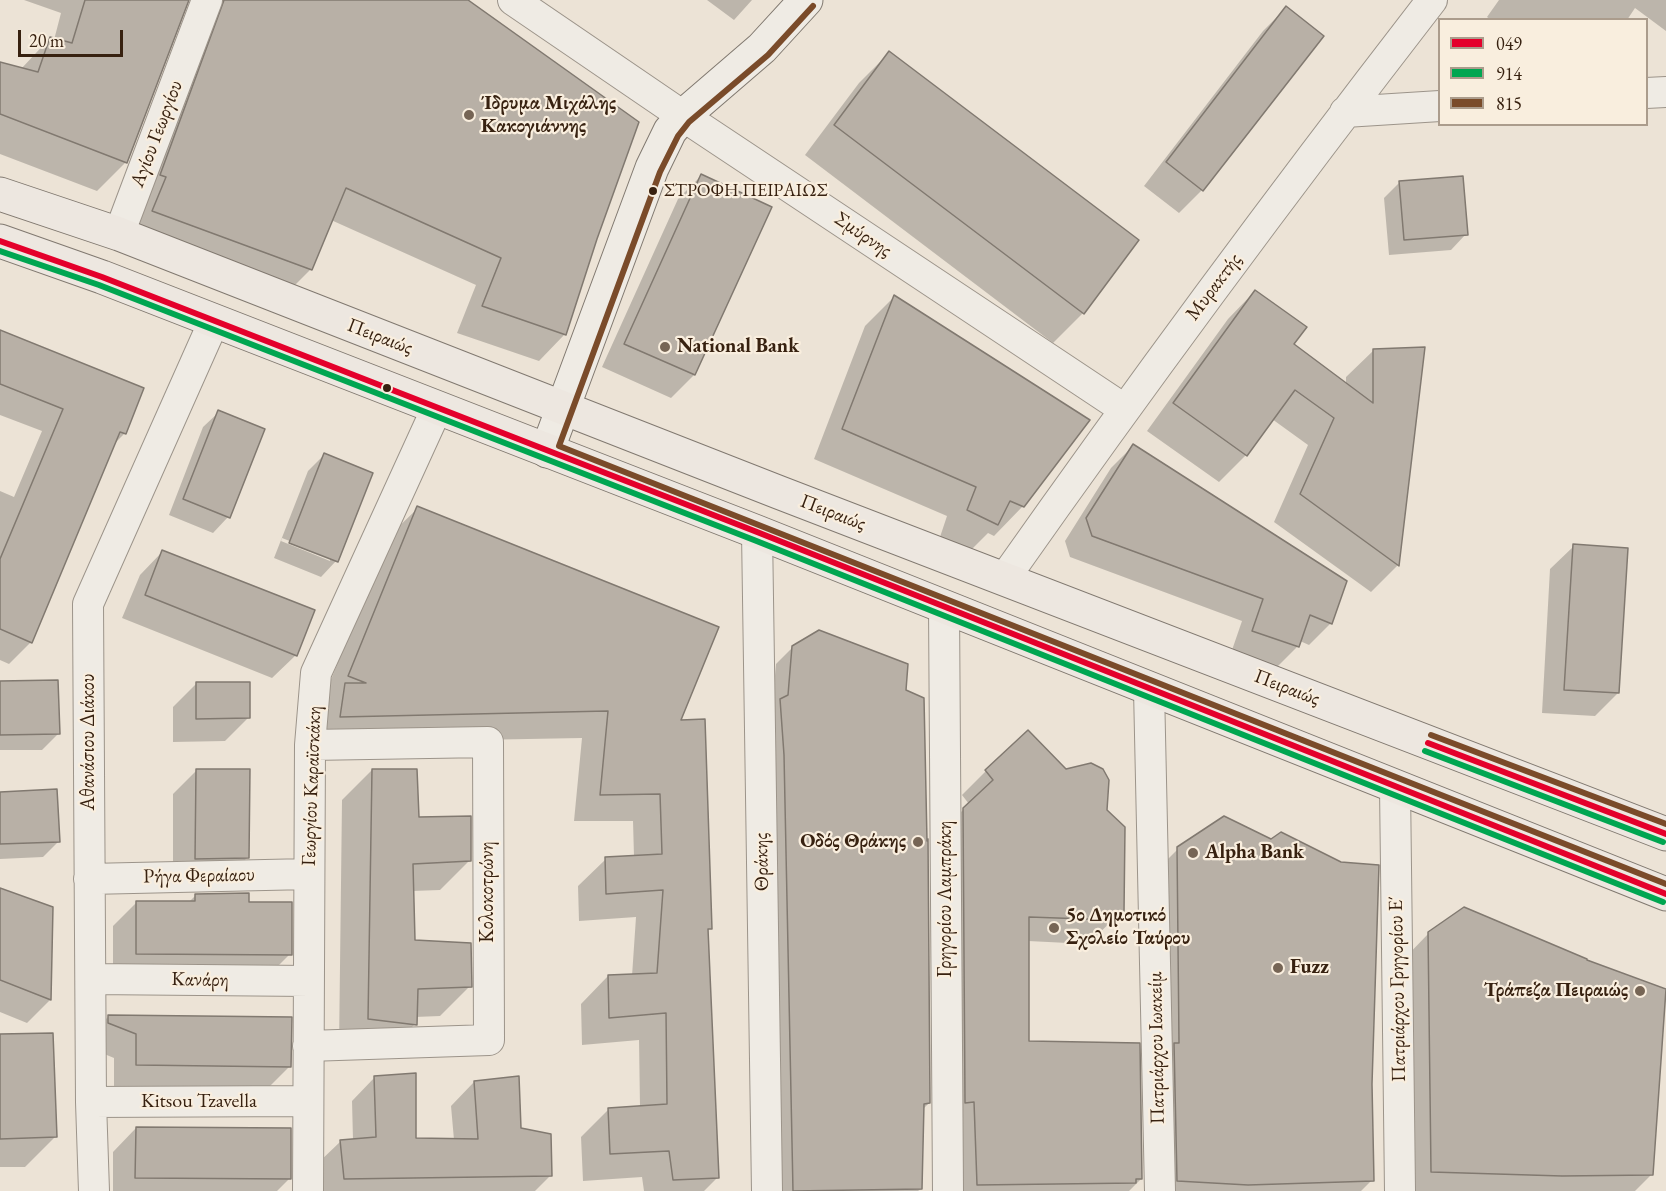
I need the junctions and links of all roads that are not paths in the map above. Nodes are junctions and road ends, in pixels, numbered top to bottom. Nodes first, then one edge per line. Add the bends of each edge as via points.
1 (207, 0) edge
2 (513, 0) edge
3 (806, 0) edge
4 (1432, 0) edge
5 (1666, 92) edge
6 (1648, 93) edge
7 (1438, 106) edge
8 (1345, 112) junction
9 (683, 116) junction
10 (0, 194) edge
11 (119, 234) junction
12 (0, 241) edge
13 (214, 321) junction
14 (562, 407) junction
15 (437, 408) junction
16 (1124, 409) junction
17 (547, 451) junction
18 (757, 532) junction
19 (1004, 579) junction
20 (944, 607) junction
21 (1149, 688) junction
22 (310, 745) junction
23 (1395, 787) junction
24 (1666, 834) edge
25 (309, 874) junction
26 (89, 879) junction
27 (1666, 894) edge
28 (91, 979) junction
29 (309, 981) junction
30 (308, 1046) junction
31 (308, 1101) junction
32 (91, 1102) junction
33 (94, 1191) edge
34 (308, 1191) edge
35 (767, 1191) edge
36 (948, 1191) edge
37 (1160, 1191) edge
38 (1400, 1191) edge

1 - 11 street, Αγίου Γεωργίου
2 - 9 street, Σμύρνης
3 - 9 street via 762,48
4 - 8 street, Μυρακτής
5 - 6 street
7 - 8 street
8 - 16 street, Μυρακτής
9 - 14 street via 670,131 652,168
9 - 16 street, Σμύρνης
10 - 11 main road, Πειραιώς
11 - 14 main road, Πειραιώς
12 - 13 main road
13 - 15 main road
13 - 26 street, Αθανάσιου Διάκου via 88,604
14 - 17 street
14 - 19 main road, Πειραιώς
15 - 17 main road
15 - 22 street, Γεωργίου Καραϊσκάκη via 316,673
16 - 19 street, Μυρακτής
17 - 18 main road
18 - 20 main road
18 - 35 street, Θράκης
19 - 24 main road, Πειραιώς
20 - 21 main road
20 - 36 street, Γρηγορίου Λαμπράκη
21 - 23 main road
21 - 37 street, Πατριάρχου Ιωακείμ
22 - 25 street, Γεωργίου Καραϊσκάκη
22 - 30 street, Κολοκοτρώνη via 488,742 489,1040
23 - 27 main road
23 - 38 street, Πατριάρχου Γρηγορίου Ε΄
25 - 26 street, Ρήγα Φεραίαου
25 - 29 street, Γεωργίου Καραϊσκάκη
26 - 28 street, Αθανάσιου Διάκου
28 - 29 street, Κανάρη
28 - 32 street, Αθανάσιου Διάκου
29 - 30 street, Γεωργίου Καραϊσκάκη
30 - 31 street, Γεωργίου Καραϊσκάκη
31 - 32 street, Kitsou Tzavella
31 - 34 street, Γεωργίου Καραϊσκάκη
32 - 33 street, Αθανάσιου Διάκου

